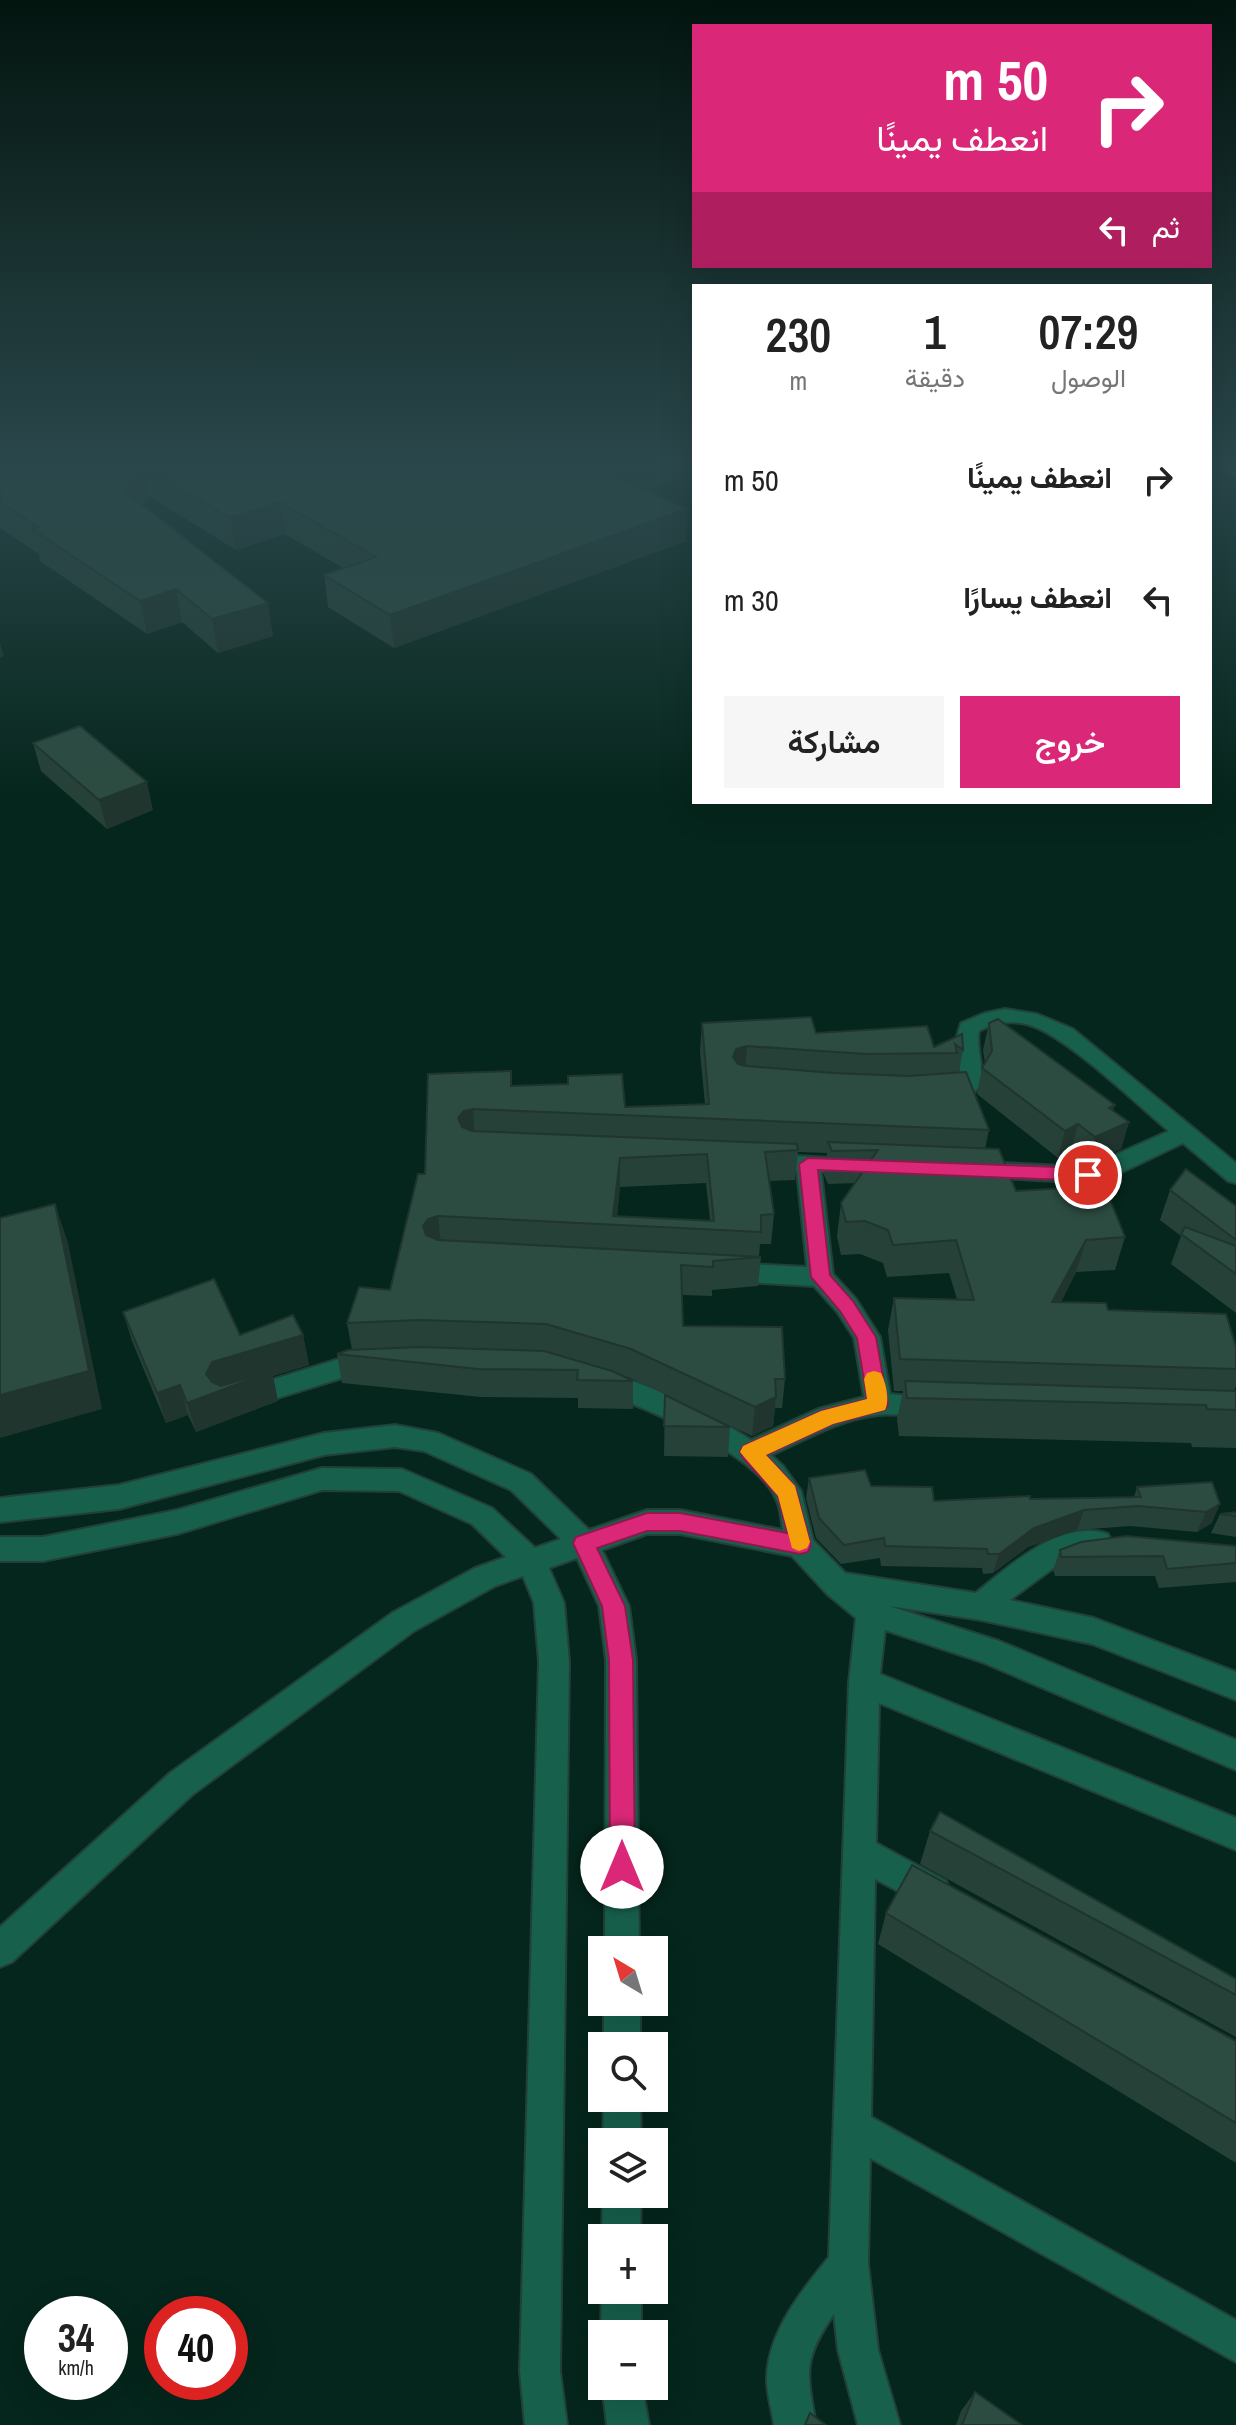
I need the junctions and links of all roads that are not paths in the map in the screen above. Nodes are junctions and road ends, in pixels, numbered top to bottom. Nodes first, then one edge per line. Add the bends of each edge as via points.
1 (927, 1094) edge
2 (1185, 1133) junction
3 (745, 1161) edge
4 (808, 1164) junction
5 (870, 1166) edge
6 (948, 1169) edge
7 (1236, 1175) edge
8 (710, 1271) edge
9 (821, 1277) junction
10 (395, 1363) edge
11 (576, 1375) edge
12 (230, 1402) edge
13 (878, 1404) junction
14 (956, 1407) edge
15 (751, 1452) junction
16 (0, 1510) edge
17 (584, 1543) junction
18 (1131, 1544) edge
19 (800, 1545) junction
20 (0, 1549) edge
21 (532, 1563) junction
22 (837, 1585) junction
23 (981, 1607) junction
24 (872, 1613) junction
25 (864, 1682) junction
26 (1236, 1686) edge
27 (1236, 1755) edge
28 (1236, 1834) edge
29 (859, 1852) junction
30 (957, 1906) edge
31 (622, 1936) edge
32 (0, 1950) edge
33 (852, 2127) junction
34 (848, 2264) junction
35 (1236, 2342) edge
36 (624, 2400) edge
37 (546, 2425) edge
38 (628, 2425) edge
39 (795, 2425) edge
40 (879, 2425) edge

1 - 2 street via 970,1087 969,1028 979,1021 1016,1015 1065,1034
2 - 6 street via 1088,1175
2 - 7 street
3 - 4 street
4 - 5 street
4 - 9 street
8 - 9 street
9 - 13 street via 867,1337
10 - 12 street via 352,1365
11 - 15 street via 621,1388
13 - 14 street
13 - 15 street via 828,1417
15 - 19 street via 788,1492
16 - 17 street via 119,1497 324,1444 395,1436 428,1441 521,1482
17 - 19 street via 647,1522 680,1522
17 - 21 street
17 - 31 street via 614,1606 621,1660
18 - 23 street via 1087,1543 1041,1557
19 - 22 street
20 - 21 street via 43,1549 177,1522 322,1479 402,1480 482,1516
21 - 32 street via 485,1577 403,1622 205,1766
21 - 37 street via 549,1603 554,1662 540,2371
22 - 23 street
22 - 24 street
23 - 26 street via 1094,1631
24 - 25 street
24 - 27 street via 988,1651
25 - 28 street
25 - 29 street
29 - 30 street
29 - 33 street
33 - 34 street
33 - 35 street
34 - 39 street via 801,2330 787,2375
34 - 40 street via 858,2350
36 - 38 street

